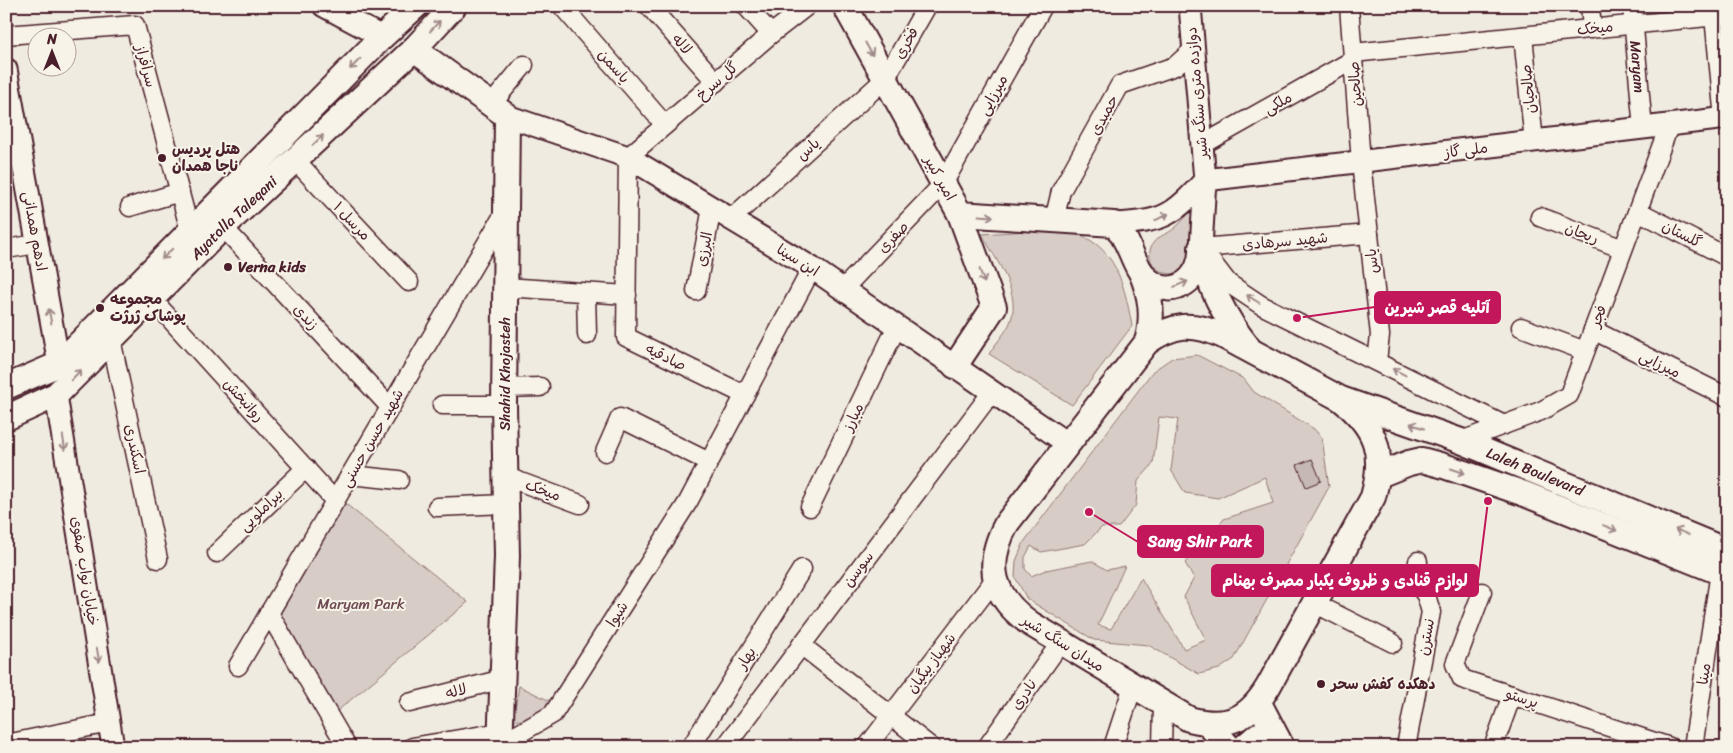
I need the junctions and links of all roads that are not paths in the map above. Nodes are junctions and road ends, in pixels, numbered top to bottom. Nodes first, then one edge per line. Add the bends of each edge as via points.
1 (324, 6) edge
2 (416, 6) edge
3 (454, 6) edge
4 (562, 6) edge
5 (649, 6) edge
6 (746, 6) edge
7 (807, 6) edge
8 (845, 6) edge
9 (927, 6) edge
10 (1044, 6) edge
11 (1349, 6) edge
12 (1590, 6) edge
13 (1632, 6) edge
14 (1191, 7) edge
15 (1718, 12) edge
16 (1634, 24) junction
17 (1592, 29) junction
18 (771, 34) junction
19 (6, 35) edge
20 (1523, 36) junction
21 (382, 37) junction
22 (414, 49) junction
23 (1194, 49) junction
24 (1353, 57) junction
25 (524, 65) dead end
26 (6, 69) edge
27 (885, 79) junction
28 (716, 82) junction
29 (8, 91) edge
30 (499, 110) junction
31 (1725, 119) edge
32 (665, 125) junction
33 (1670, 126) junction
34 (1643, 129) junction
35 (1534, 142) junction
36 (1202, 145) junction
37 (14, 155) edge
38 (628, 157) junction
39 (296, 161) junction
40 (1361, 162) junction
41 (1205, 180) junction
42 (943, 184) junction
43 (180, 192) junction
44 (240, 196) junction
45 (130, 207) dead end
46 (712, 208) junction
47 (506, 210) junction
48 (1638, 211) junction
49 (960, 214) junction
50 (1540, 217) dead end
51 (731, 219) junction
52 (1054, 220) junction
53 (1114, 224) junction
54 (223, 227) junction
55 (190, 232) junction
56 (1369, 234) junction
57 (37, 244) junction
58 (1201, 248) junction
59 (6, 249) edge
60 (1623, 249) junction
61 (1727, 257) edge
62 (812, 268) junction
63 (1141, 272) junction
64 (409, 282) dead end
65 (505, 288) junction
66 (843, 289) junction
67 (696, 291) dead end
68 (586, 293) junction
69 (627, 295) junction
70 (152, 299) junction
71 (897, 326) junction
72 (1522, 327) dead end
73 (1593, 330) junction
74 (587, 335) dead end
75 (111, 339) junction
76 (1147, 342) junction
77 (1585, 350) junction
78 (1251, 351) junction
79 (1377, 361) junction
80 (59, 364) junction
81 (955, 366) junction
82 (6, 387) edge
83 (540, 387) dead end
84 (992, 392) junction
85 (56, 395) junction
86 (745, 395) junction
87 (504, 397) junction
88 (1727, 397) edge
89 (1341, 400) junction
90 (442, 405) dead end
91 (390, 407) junction
92 (6, 418) edge
93 (1504, 426) junction
94 (1461, 441) junction
95 (1068, 444) junction
96 (605, 452) dead end
97 (1422, 460) junction
98 (709, 462) junction
99 (306, 468) junction
100 (350, 475) junction
101 (1379, 475) junction
102 (507, 477) junction
103 (399, 480) dead end
104 (335, 501) junction
105 (506, 504) junction
106 (580, 504) dead end
107 (437, 507) dead end
108 (810, 507) dead end
109 (216, 553) dead end
110 (158, 559) dead end
111 (1418, 561) dead end
112 (1724, 566) edge
113 (802, 569) dead end
114 (995, 579) junction
115 (1482, 592) dead end
116 (1314, 603) junction
117 (269, 613) junction
118 (1061, 642) junction
119 (1394, 644) dead end
120 (801, 646) junction
121 (238, 666) dead end
122 (503, 679) junction
123 (1133, 686) junction
124 (1512, 695) junction
125 (409, 703) dead end
126 (1259, 703) junction
127 (1163, 704) junction
128 (891, 715) junction
129 (109, 723) junction
130 (1208, 724) junction
131 (501, 741) edge
132 (1280, 742) edge
133 (1495, 742) dead end
134 (6, 744) edge
135 (113, 747) edge
136 (347, 747) edge
137 (412, 747) edge
138 (691, 747) edge
139 (726, 747) edge
140 (867, 747) edge
141 (931, 747) edge
142 (987, 747) edge
143 (1113, 747) edge
144 (1162, 747) edge
145 (1228, 747) edge
146 (1244, 747) edge
147 (1406, 747) edge
148 (1670, 747) edge
149 (1693, 747) edge

1 - 21 street
2 - 21 main road, Ayatolla Taleqani
22 -> 3 main road, Ayatolla Taleqani
4 - 32 street, یاسمن
5 - 28 street, لاله
6 - 18 street
7 - 18 street, گل سرخ
8 -> 27 main road, امیر کبیر
9 - 27 street, فخری
10 - 42 street, میرزایی
11 - 24 street, صالحین
12 - 17 street
13 - 16 street, Maryam
14 - 23 street, دوازده متری سنگ شیر
15 - 16 street, میخک
15 - 31 street
16 - 17 street, میخک
16 - 34 street, Maryam
17 - 20 street, میخک
18 - 28 street, گل سرخ
19 - 43 street, سرافراز via 134,24
20 - 24 street, ملکی
20 - 35 street, صالحیان
21 -> 44 main road, Ayatolla Taleqani
22 - 30 main road
39 -> 22 main road, Ayatolla Taleqani
23 - 36 street, دوازده متری سنگ شیر
23 - 52 street, حمیدی via 1175,66 1120,85 1061,191
24 - 36 street, ملکی
24 - 40 street, صالحین
25 - 30 street
26 - 29 street, ادهم همدانی
27 - 42 main road, امیر کبیر
27 - 51 street, یاس
28 - 32 street, گل سرخ
29 - 37 street, ادهم همدانی
30 - 38 street, ابن سینا
30 - 47 main road, Shahid Khojasteh
31 - 33 street, ملی گاز
32 - 38 street, گل سرخ
33 - 34 street, ملی گاز
33 - 48 street, فجر
34 - 35 street, ملی گاز
35 - 40 street, ملی گاز
36 - 41 street, دوازده متری سنگ شیر
37 - 57 street, ادهم همدانی
38 - 46 street, ابن سینا
38 - 69 street, صادقیه
39 - 44 main road, Ayatolla Taleqani
39 - 64 street, مرسل ۱
40 - 41 street, ملی گاز
40 - 56 street, یاس
53 -> 41 street via 1156,220 1182,204
41 - 58 street, دوازده متری سنگ شیر
42 - 49 main road, امیر کبیر
42 - 66 street, صفری
43 - 45 street
43 - 55 street, سرافراز
44 - 54 main road, Ayatolla Taleqani
44 - 55 main road, Ayatolla Taleqani
46 - 51 street, ابن سینا
46 - 67 street, البرزی
47 - 65 main road, Shahid Khojasteh
47 - 91 street, شهید حسن حسنی
48 - 60 street, فجر
48 - 61 street, گلستان
49 -> 52 main road, امیر کبیر
49 -> 81 main road via 994,307
50 - 60 street, ریحان
51 - 62 street, ابن سینا
52 - 53 main road, امیر کبیر
53 - 63 main road via 1129,243
54 - 70 main road, Ayatolla Taleqani
54 - 91 street, زندی
55 -> 80 main road, Ayatolla Taleqani
56 - 58 street, شهید سرهادی
56 - 79 street, یاس via 1380,335
57 - 59 street
80 -> 57 street, ادهم همدانی
63 -> 58 main road via 1156,285 1176,287 1194,277 1199,268
58 - 78 main road via 1215,295
79 -> 58 street via 1236,289 1212,266
60 - 73 street, فجر
62 - 66 street, ابن سینا
62 - 86 street, شیوا
63 - 76 main road via 1152,311
65 - 68 street
65 - 87 main road, Shahid Khojasteh
66 - 71 street, ابن سینا
68 - 69 street
68 - 74 street
69 - 86 street, صادقیه via 626,337
70 - 75 main road, Ayatolla Taleqani
70 - 99 street, روانبخش
71 - 81 street, ابن سینا
71 - 108 street, مبارز
72 - 77 street
73 - 77 street, فجر
73 - 88 street, میرزایی
85 -> 75 main road, Ayatolla Taleqani
75 - 110 street, اسکندری
76 - 78 main road, میدان سنگ شیر via 1164,331 1183,326 1203,327
76 - 95 main road, میدان سنگ شیر
77 - 93 street, فجر via 1568,396
78 - 89 main road, میدان سنگ شیر
93 -> 79 street
80 - 82 main road, Ayatolla Taleqani
81 - 84 street, ابن سینا
83 - 87 street
84 - 95 street, ابن سینا
84 - 120 street, سوسن
85 - 92 main road, Ayatolla Taleqani
85 -> 129 street, خیابان نواب صفوی
86 - 98 street, شیوا
87 - 90 street
87 - 102 main road, Shahid Khojasteh
94 -> 89 main road, Laleh Boulevard
89 - 101 main road, میدان سنگ شیر via 1359,413 1372,432 1379,453
91 - 100 street, شهید حسن حسنی
93 - 94 street, فجر
94 - 97 main road
112 -> 94 main road, Laleh Boulevard
95 - 114 main road, میدان سنگ شیر via 1007,523 998,540 994,559
96 - 98 street via 620,418
97 - 101 main road
97 -> 112 main road, Laleh Boulevard
98 - 131 street, شیوا via 688,502 553,714
99 - 104 street, روانبخش
99 - 109 street, بیراملویی
100 - 103 street
100 - 104 street, شهید حسن حسنی
101 - 116 main road, میدان سنگ شیر via 1373,497
102 - 105 main road, Shahid Khojasteh
102 - 106 street, میخک
104 - 117 street, شهید حسن حسنی
105 - 107 street
105 - 122 main road, Shahid Khojasteh
111 - 147 street, نسترن via 1416,582 1426,595 1431,612
112 - 149 street, مینا
113 - 138 street, بهار
114 - 118 main road, میدان سنگ شیر via 1002,597 1015,613
114 - 128 street, شهباز بیگیان
115 - 124 street, پرستو via 1455,664 1462,679
116 - 119 street
116 - 126 main road, میدان سنگ شیر
117 - 121 street, شهید حسن حسنی
117 - 136 street
118 - 123 main road, میدان سنگ شیر
118 - 142 street, نادری
120 - 128 street
120 - 139 street, سوسن
122 - 125 street, لاله
122 - 131 main road, Shahid Khojasteh
123 - 127 main road, میدان سنگ شیر
123 - 143 street
124 - 133 street
124 - 148 street, پرستو
126 - 130 main road, میدان سنگ شیر via 1244,716 1227,723
126 - 132 main road
127 - 130 main road, میدان سنگ شیر via 1190,719
127 - 144 street
128 - 140 street, شهباز بیگیان
128 - 141 street
129 - 134 street
129 - 135 street, خیابان نواب صفوی
130 - 145 main road
131 - 137 street
132 - 146 main road via 1271,735 1258,735

